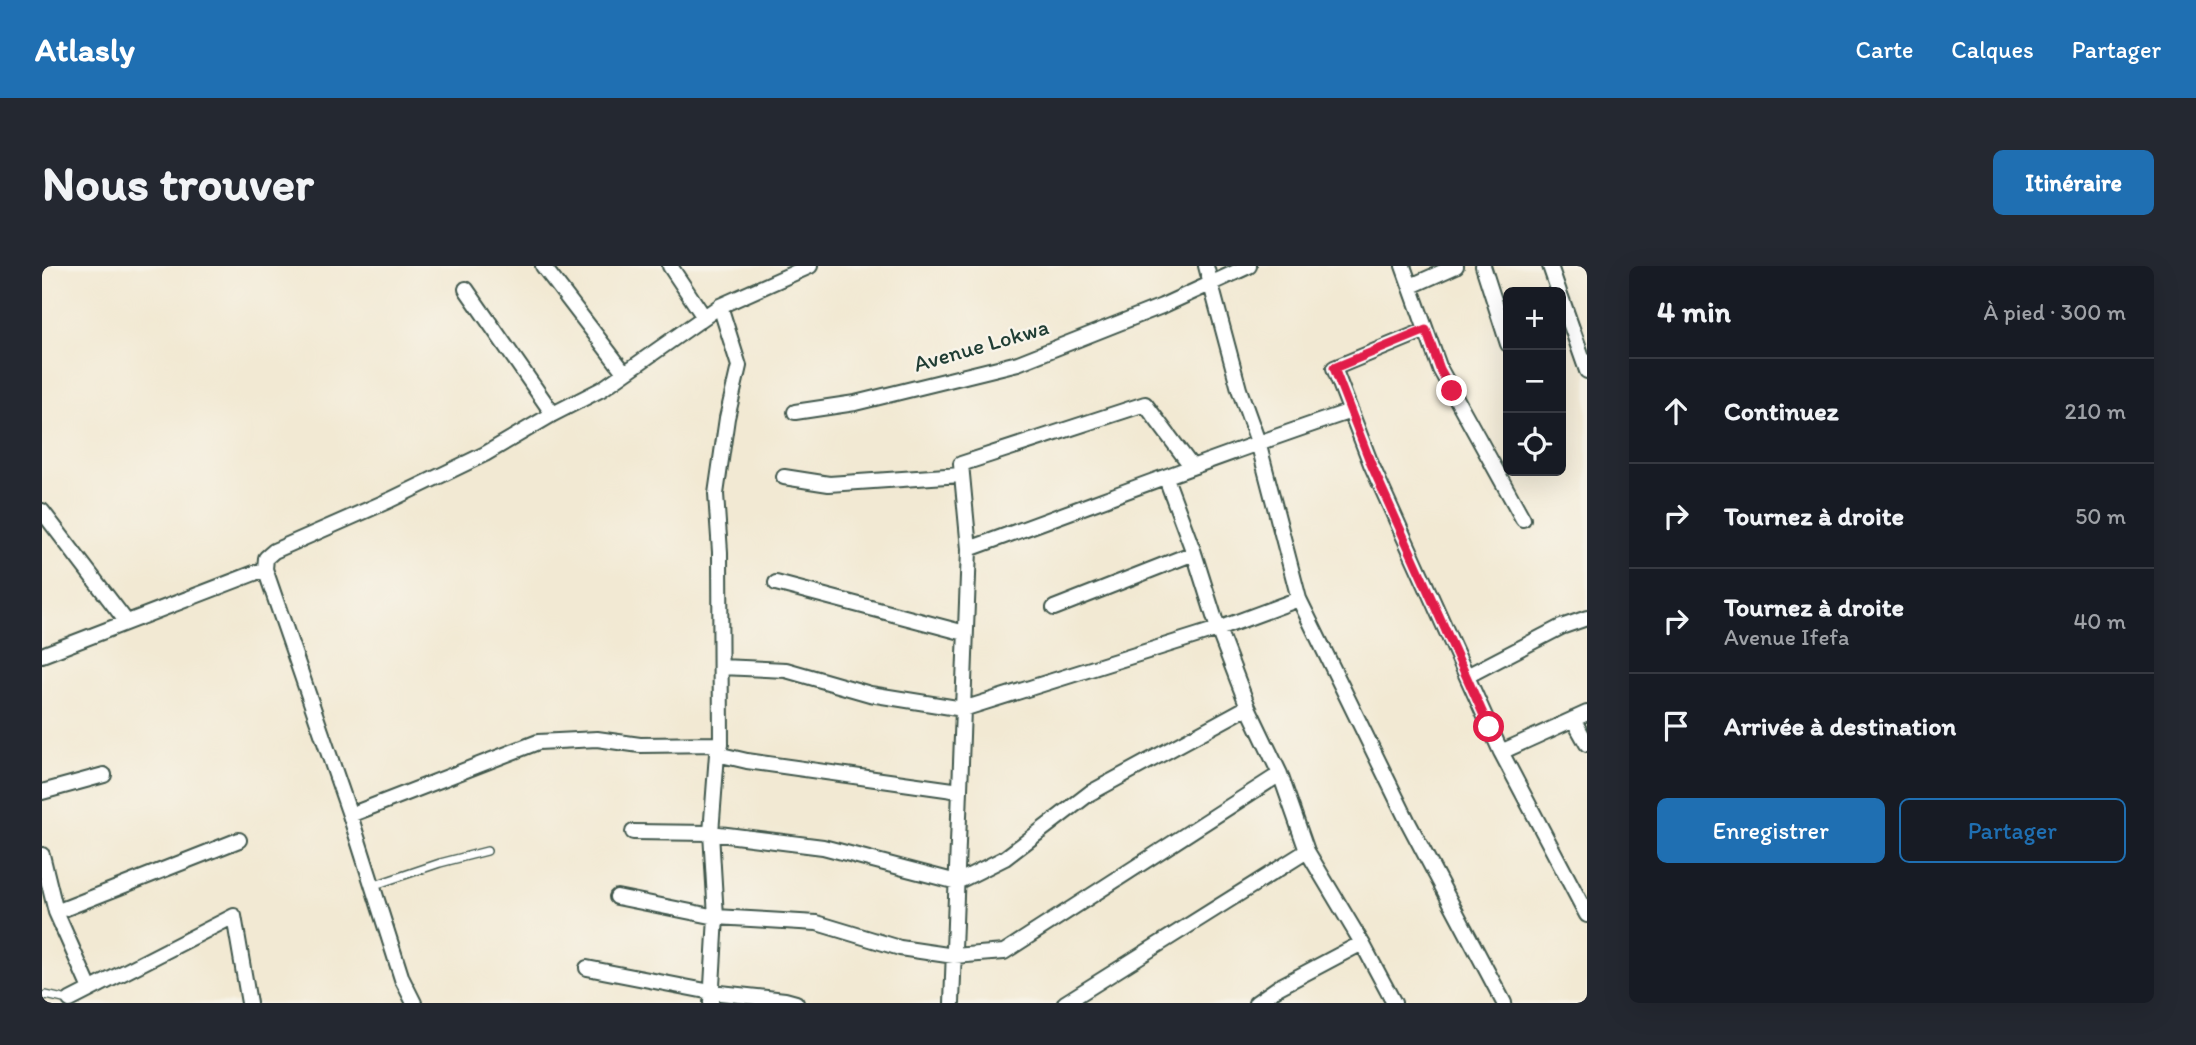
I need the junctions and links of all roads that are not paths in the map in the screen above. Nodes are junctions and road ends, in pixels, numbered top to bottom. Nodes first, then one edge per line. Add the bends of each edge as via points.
1 (543, 266) edge
2 (670, 266) edge
3 (1206, 266) edge
4 (1249, 266) edge
5 (1403, 266) edge
6 (1456, 266) edge
7 (1483, 266) edge
8 (1550, 266) edge
9 (800, 268) edge
10 (1212, 284) junction
11 (1410, 286) junction
12 (1557, 287) edge
13 (466, 289) dead end
14 (720, 306) junction
15 (1566, 311) edge
16 (704, 317) junction
17 (1503, 328) edge
18 (1426, 330) junction
19 (1587, 371) edge
20 (624, 372) junction
21 (1351, 411) junction
22 (795, 412) dead end
23 (553, 414) junction
24 (1258, 442) junction
25 (1192, 467) junction
26 (961, 475) junction
27 (784, 477) dead end
28 (1166, 478) junction
29 (42, 511) edge
30 (1523, 520) dead end
31 (969, 550) junction
32 (1194, 553) junction
33 (265, 569) junction
34 (776, 583) dead end
35 (1300, 599) junction
36 (1054, 608) dead end
37 (1587, 618) edge
38 (127, 621) junction
39 (1218, 629) junction
40 (965, 633) junction
41 (42, 655) edge
42 (721, 667) junction
43 (1467, 676) junction
44 (1248, 706) junction
45 (963, 709) junction
46 (1580, 716) edge
47 (1587, 744) edge
48 (719, 749) junction
49 (1501, 752) junction
50 (1280, 774) junction
51 (104, 775) dead end
52 (960, 790) junction
53 (42, 792) edge
54 (350, 815) junction
55 (633, 832) dead end
56 (711, 833) junction
57 (239, 840) dead end
58 (487, 851) dead end
59 (1307, 851) junction
60 (42, 855) edge
61 (957, 882) junction
62 (372, 886) junction
63 (617, 897) dead end
64 (56, 912) junction
65 (1587, 915) edge
66 (716, 917) junction
67 (1362, 943) junction
68 (954, 956) junction
69 (587, 968) dead end
70 (90, 989) junction
71 (42, 997) edge
72 (711, 998) edge
73 (72, 1001) edge
74 (249, 1003) edge
75 (414, 1003) edge
76 (796, 1003) edge
77 (952, 1003) edge
78 (1065, 1003) edge
79 (1256, 1003) edge
80 (1394, 1003) edge
81 (1504, 1003) edge

1 - 20 street
2 - 16 street
3 - 10 street
4 - 10 street, Avenue Lokwa
5 - 11 street
6 - 11 street
7 - 17 street
8 - 12 street
9 - 14 street
10 - 22 street, Avenue Lokwa via 1018,363 855,404
10 - 24 street
11 - 18 street
13 - 23 street
14 - 16 street
14 - 42 street via 739,366 716,494
15 - 19 street
16 - 20 street
18 - 21 street via 1334,368
18 - 30 street via 1440,369
20 - 23 street
21 - 24 street
21 - 43 street
23 - 33 street via 485,454 274,551 266,558
24 - 25 street
24 - 35 street
25 - 26 street via 1145,404 961,464
25 - 28 street
26 - 27 street via 829,484
26 - 31 street
28 - 31 street
28 - 32 street
29 - 38 street
31 - 40 street
32 - 36 street
32 - 39 street
33 - 38 street
33 - 54 street
34 - 40 street
35 - 39 street
35 - 81 street via 1408,821
37 - 43 street
38 - 41 street
39 - 44 street
39 - 45 street
40 - 45 street
42 - 45 street via 786,670 870,694
42 - 48 street
43 - 49 street
44 - 50 street
44 - 61 street via 1090,793 1005,858
45 - 52 street
46 - 47 street
46 - 49 street
48 - 52 street via 747,761
48 - 54 street via 597,739 538,742
48 - 56 street
49 - 65 street
50 - 59 street
50 - 68 street via 1004,952
51 - 53 street
52 - 61 street
54 - 62 street
55 - 56 street
56 - 61 street via 823,847
56 - 66 street
57 - 64 street
58 - 62 lane
59 - 67 street
59 - 78 street
60 - 64 street
61 - 68 street
62 - 75 street via 401,979
63 - 66 street
64 - 70 street
66 - 68 street via 817,923 900,948
66 - 72 street
67 - 79 street
67 - 80 street
68 - 77 street
69 - 72 street
70 - 73 street
70 - 74 street via 234,916
71 - 73 lane
72 - 76 street

